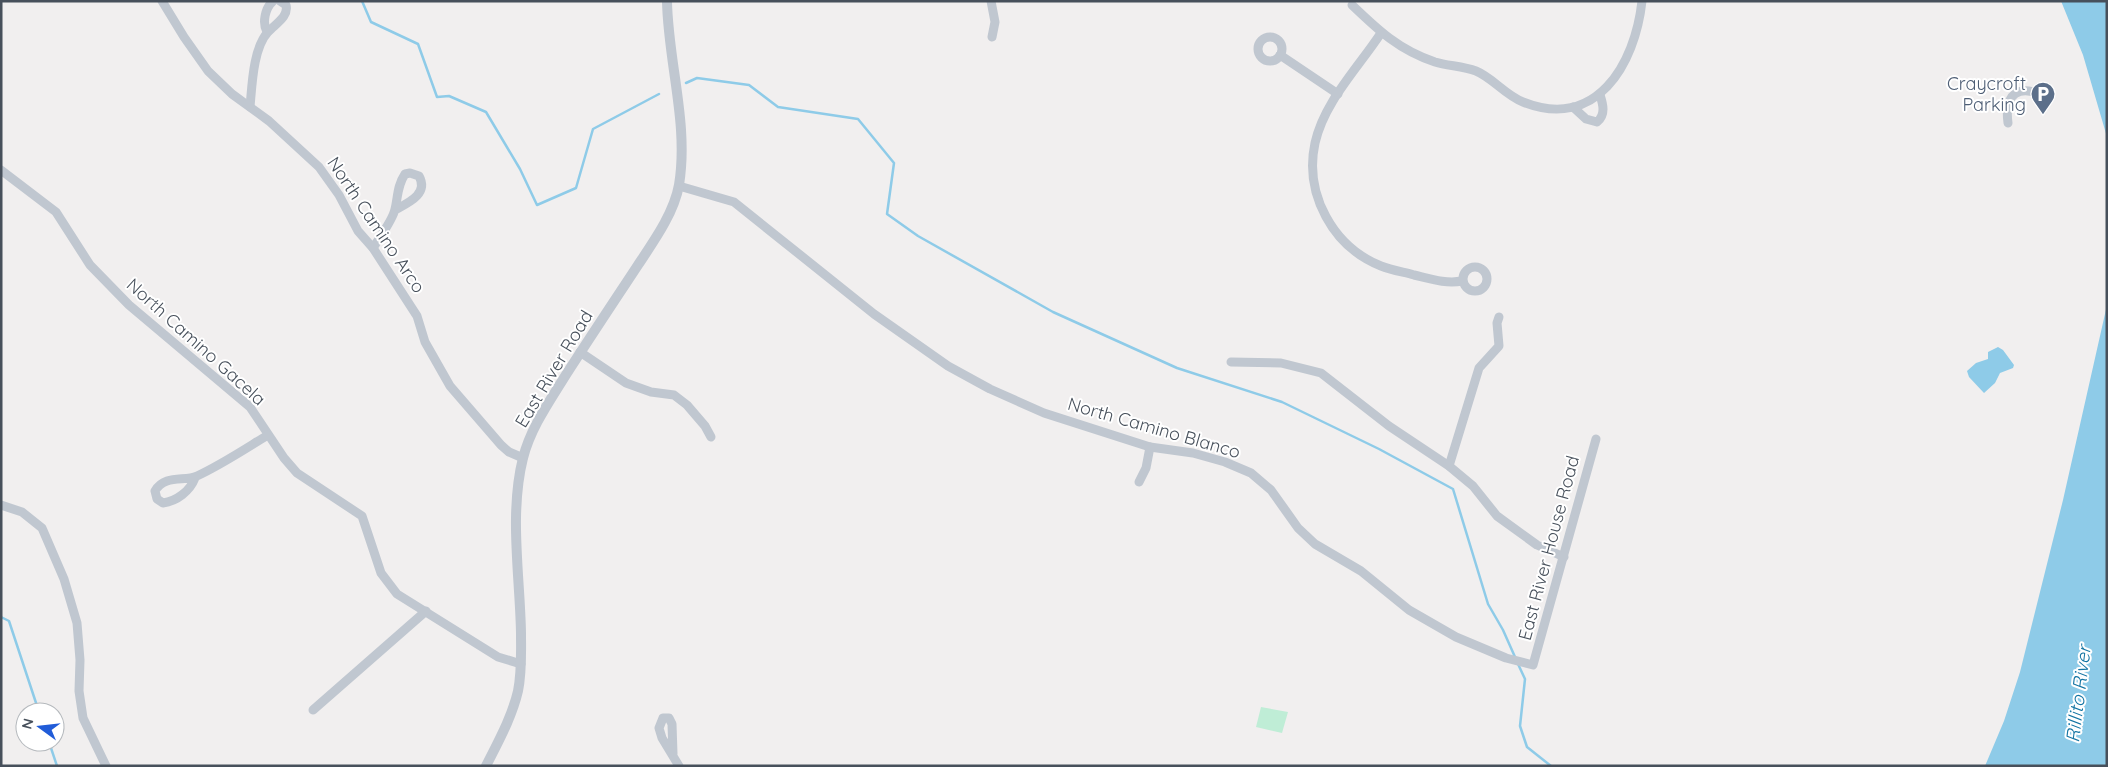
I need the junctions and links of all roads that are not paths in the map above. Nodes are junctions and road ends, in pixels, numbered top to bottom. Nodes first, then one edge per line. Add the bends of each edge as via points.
1 (162, 1) edge
2 (273, 1) edge
3 (280, 1) edge
4 (667, 1) edge
5 (991, 1) edge
6 (1642, 1) edge
7 (1350, 2) edge
8 (267, 32) junction
9 (1381, 33) junction
10 (992, 37) dead end
11 (1280, 55) dead end
12 (1338, 94) junction
13 (1600, 94) junction
14 (2046, 97) dead end
15 (250, 107) junction
16 (1573, 107) junction
17 (2008, 123) dead end
18 (1, 170) edge
19 (679, 186) junction
20 (395, 210) dead end
21 (373, 248) junction
22 (1462, 281) dead end
23 (1499, 316) dead end
24 (580, 352) junction
25 (1231, 362) dead end
26 (268, 435) junction
27 (711, 438) dead end
28 (1596, 439) dead end
29 (1150, 447) junction
30 (523, 458) junction
31 (1449, 466) junction
32 (195, 478) dead end
33 (1139, 482) dead end
34 (1, 505) edge
35 (1564, 557) junction
36 (426, 612) junction
37 (521, 664) junction
38 (1533, 665) joint
39 (313, 710) dead end
40 (673, 754) dead end
41 (106, 766) edge
42 (486, 766) edge
43 (679, 766) edge

1 - 15 street, North Camino Arco via 208,71
2 - 8 street via 264,21
3 - 8 street via 286,4 286,10 278,24
4 - 19 street, East River Road via 681,124
5 - 10 street via 995,22
6 - 13 street via 1632,45 1622,66
7 - 9 street
8 - 15 street via 253,68
9 - 12 street
9 - 16 street via 1424,58 1476,71 1520,101 1548,110
11 - 12 street
12 - 22 street via 1320,127 1313,161 1324,216 1343,240 1375,264 1450,283
13 - 16 street
13 - 16 street via 1603,108 1597,122 1586,119
14 - 17 street via 2021,90 2014,93 2008,106
15 - 21 street, North Camino Arco via 319,167 339,195 358,231
18 - 26 street, North Camino Gacela via 56,212 90,265 129,305 250,407
19 - 24 street, East River Road via 659,234
19 - 29 street, North Camino Blanco via 734,202 874,314 948,366 1044,413
20 - 21 street
21 - 30 street, North Camino Arco via 417,316 425,342 450,386 501,445
23 - 31 street via 1496,323 1499,346 1479,368
24 - 27 street via 626,383 651,392 674,395 688,405
24 - 30 street, East River Road via 541,415
25 - 31 street via 1280,363 1321,373 1389,426
26 - 32 street
26 - 36 street, North Camino Gacela via 297,473 362,516 381,573 397,594
28 - 35 street, East River House Road
29 - 33 street
29 - 38 street, North Camino Blanco via 1193,453 1251,473 1271,490 1298,528 1315,544 1361,571 1409,610 1456,637 1506,658
30 - 37 street, East River Road via 517,504
31 - 35 street via 1473,486 1497,516 1537,546
34 - 41 street via 22,512 42,528 64,579 77,623 83,718
35 - 38 street, East River House Road
36 - 37 street, North Camino Gacela via 498,657
36 - 39 street
37 - 42 street, East River Road via 514,704
40 - 43 street

